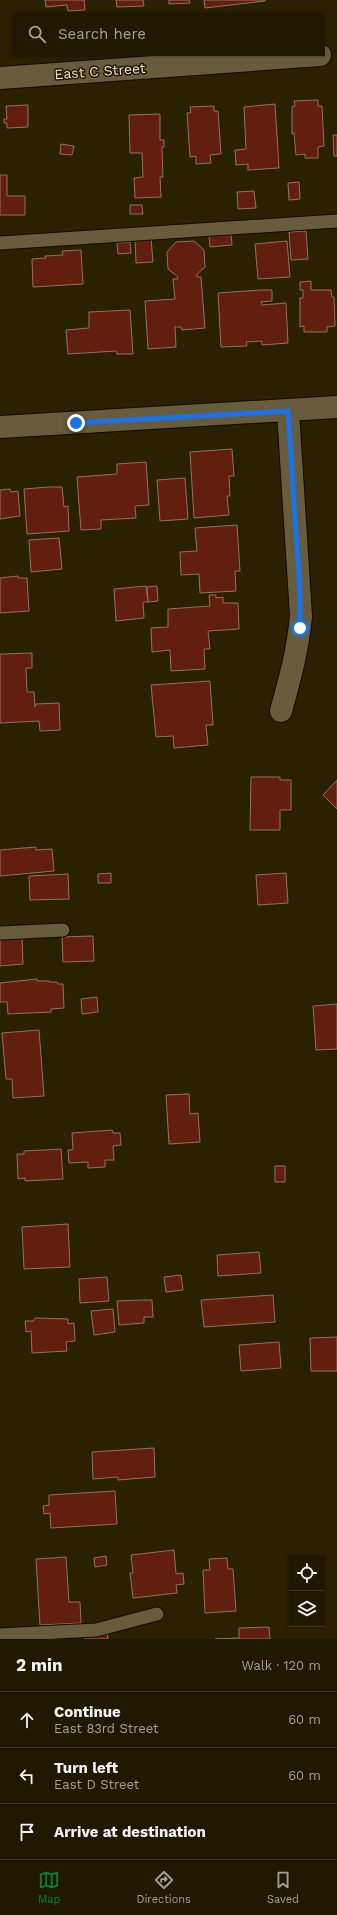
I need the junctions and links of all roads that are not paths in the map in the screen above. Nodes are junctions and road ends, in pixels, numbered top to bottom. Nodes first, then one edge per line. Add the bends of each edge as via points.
1 (337, 54) edge
2 (325, 55) edge
3 (306, 56) edge
4 (0, 78) edge
5 (337, 221) edge
6 (0, 243) edge
7 (337, 407) edge
8 (288, 411) junction
9 (0, 427) edge
10 (281, 711) dead end
11 (63, 930) dead end
12 (0, 933) edge
13 (157, 1614) dead end
14 (0, 1635) edge

1 - 2 street
3 - 4 street, East C Street
5 - 6 lane
7 - 8 street
8 - 9 street
8 - 10 street via 301,616 293,671
11 - 12 lane
13 - 14 lane via 96,1630

